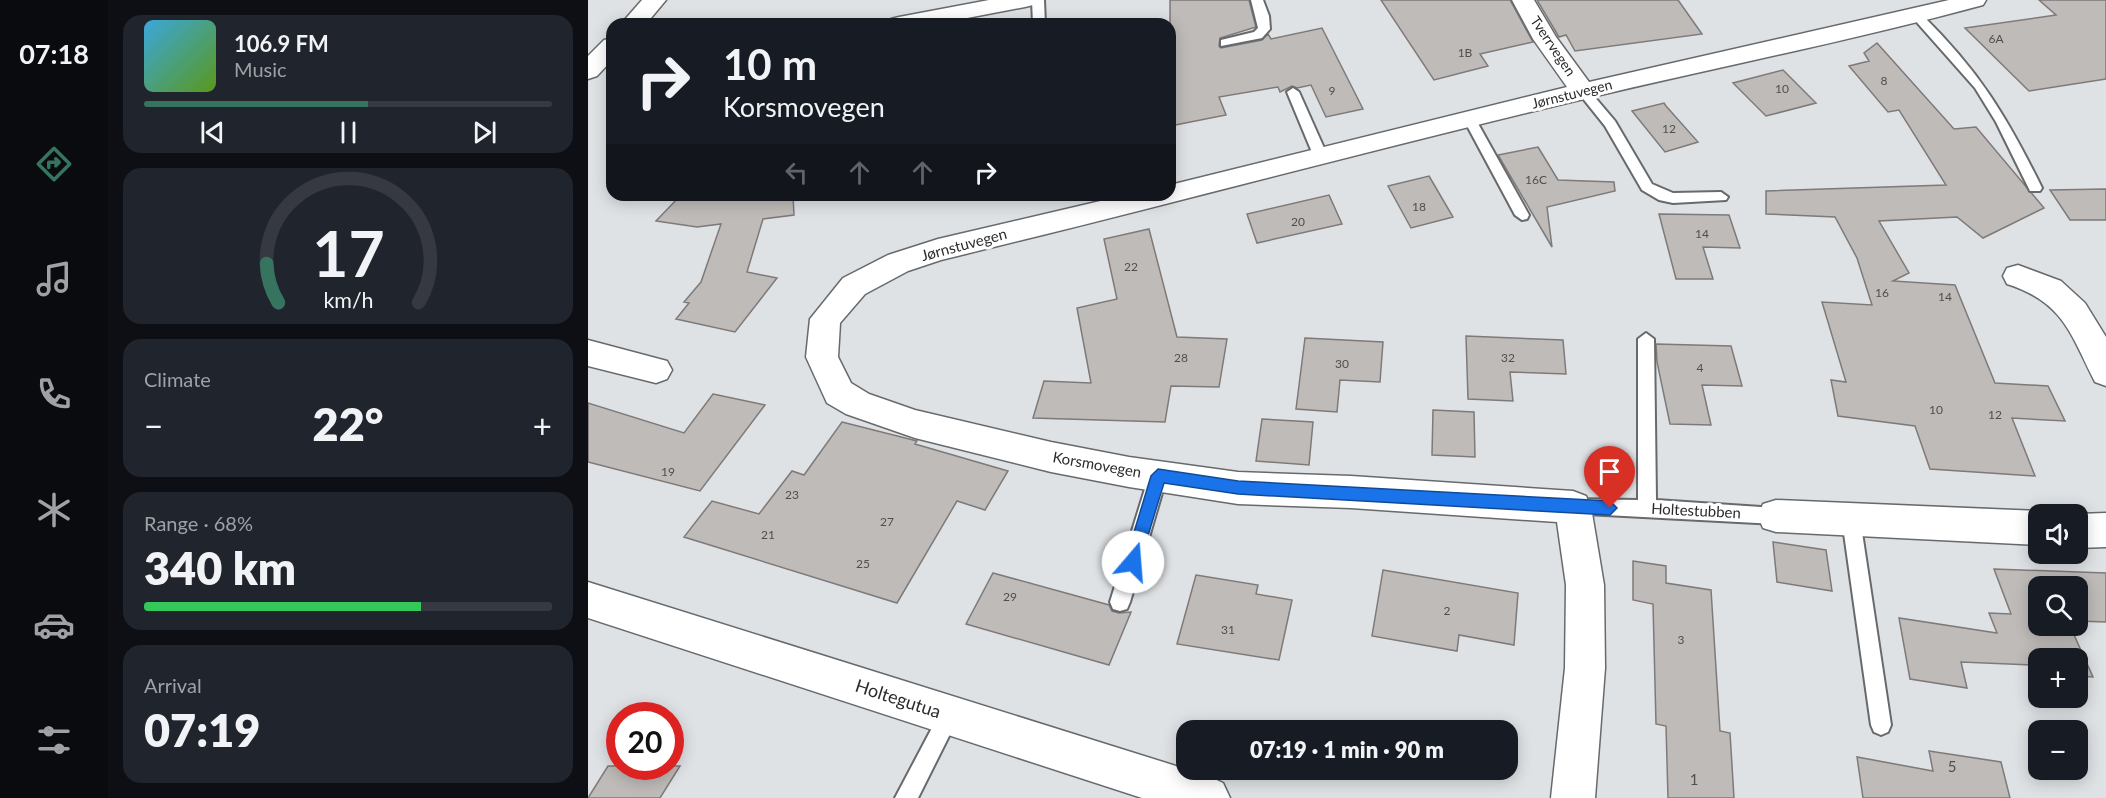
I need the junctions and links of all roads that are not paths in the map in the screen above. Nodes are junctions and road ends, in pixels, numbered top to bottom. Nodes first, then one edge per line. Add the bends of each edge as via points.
1 (1025, 0) edge
2 (1038, 0) edge
3 (1257, 0) edge
4 (1523, 0) edge
5 (1975, 0) edge
6 (1917, 16) junction
7 (930, 18) edge
8 (1039, 18) edge
9 (1225, 43) dead end
10 (606, 52) edge
11 (588, 71) edge
12 (606, 78) edge
13 (588, 80) edge
14 (1583, 91) junction
15 (1293, 92) dead end
16 (1470, 120) junction
17 (1321, 157) junction
18 (2035, 188) dead end
19 (1176, 193) edge
20 (1721, 197) dead end
21 (1141, 201) edge
22 (1522, 215) dead end
23 (2018, 276) dead end
24 (1646, 339) dead end
25 (588, 352) edge
26 (825, 366) joint
27 (656, 370) dead end
28 (2106, 373) edge
29 (1158, 476) junction
30 (1573, 507) junction
31 (1647, 508) junction
32 (1776, 516) joint
33 (1851, 519) junction
34 (2028, 528) edge
35 (2106, 530) edge
36 (2088, 531) edge
37 (588, 600) edge
38 (1120, 602) dead end
39 (949, 716) junction
40 (1881, 725) dead end
41 (906, 798) edge
42 (1208, 798) edge
43 (1573, 798) edge

1 - 7 street
2 - 8 lane
3 - 9 lane via 1264,29 1258,35
4 - 14 street, Tverrvegen via 1545,39
5 - 6 street, Jørnstuvegen
6 - 14 street, Jørnstuvegen
6 - 18 lane via 1980,86
10 - 11 street
12 - 13 street
14 - 16 street, Jørnstuvegen
14 - 20 lane via 1610,124 1655,194 1682,199
15 - 17 lane
16 - 17 street, Jørnstuvegen
16 - 22 lane
17 - 19 street, Jørnstuvegen
21 - 26 street, Jørnstuvegen via 994,235 898,263 854,286 825,319
23 - 28 street via 2062,296 2093,341
24 - 31 lane
25 - 27 street
26 - 29 street, Korsmovegen via 839,393 858,404 915,424 1051,457
29 - 30 street, Korsmovegen via 1238,488
29 - 38 lane
30 - 31 lane, Holtestubben
30 - 43 street via 1586,585 1585,668
31 - 32 lane, Holtestubben
32 - 33 street, Holtestubben
33 - 34 street, Holtestubben
33 - 40 lane
35 - 36 street
37 - 39 street, Holtegutua
39 - 41 lane
39 - 42 street, Holtegutua

